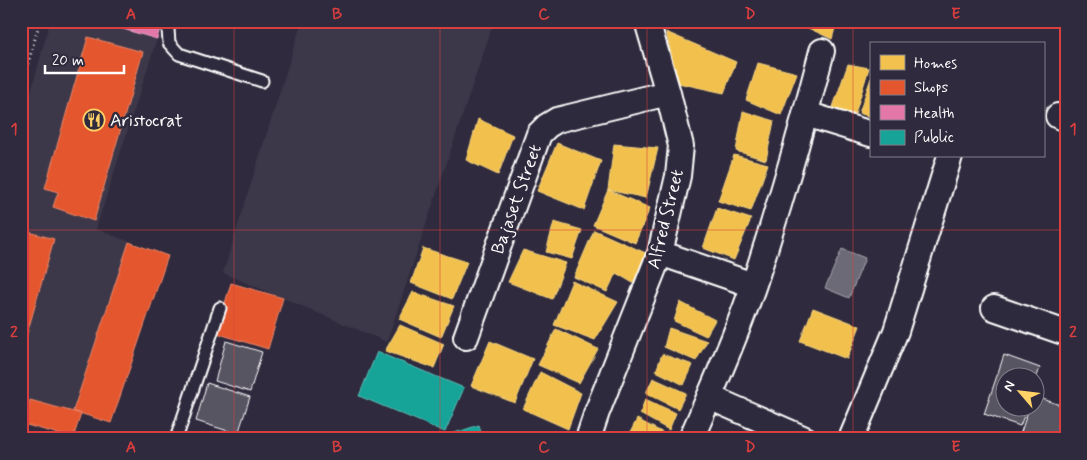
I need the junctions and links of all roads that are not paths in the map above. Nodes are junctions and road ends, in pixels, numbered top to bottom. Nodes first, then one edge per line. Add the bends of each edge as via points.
1 (171, 21) edge
2 (647, 21) edge
3 (822, 51) dead end
4 (262, 81) dead end
5 (668, 93) junction
6 (806, 114) junction
7 (870, 134) edge
8 (947, 158) edge
9 (660, 253) junction
10 (753, 285) junction
11 (220, 308) dead end
12 (994, 308) dead end
13 (1066, 333) edge
14 (466, 337) dead end
15 (709, 397) junction
16 (176, 439) edge
17 (588, 439) edge
18 (690, 439) edge
19 (805, 439) edge
20 (851, 439) edge

1 - 4 lane via 169,43 179,54
2 - 5 street, Alfred Street
3 - 6 street
5 - 9 street, Alfred Street via 681,146 678,176
5 - 14 street, Bajaset Street via 557,120 539,134
6 - 7 street
6 - 10 street
8 - 20 street via 896,331
9 - 10 street
9 - 17 street, Alfred Street
10 - 15 street
11 - 16 lane
12 - 13 street
15 - 18 street
15 - 19 street

